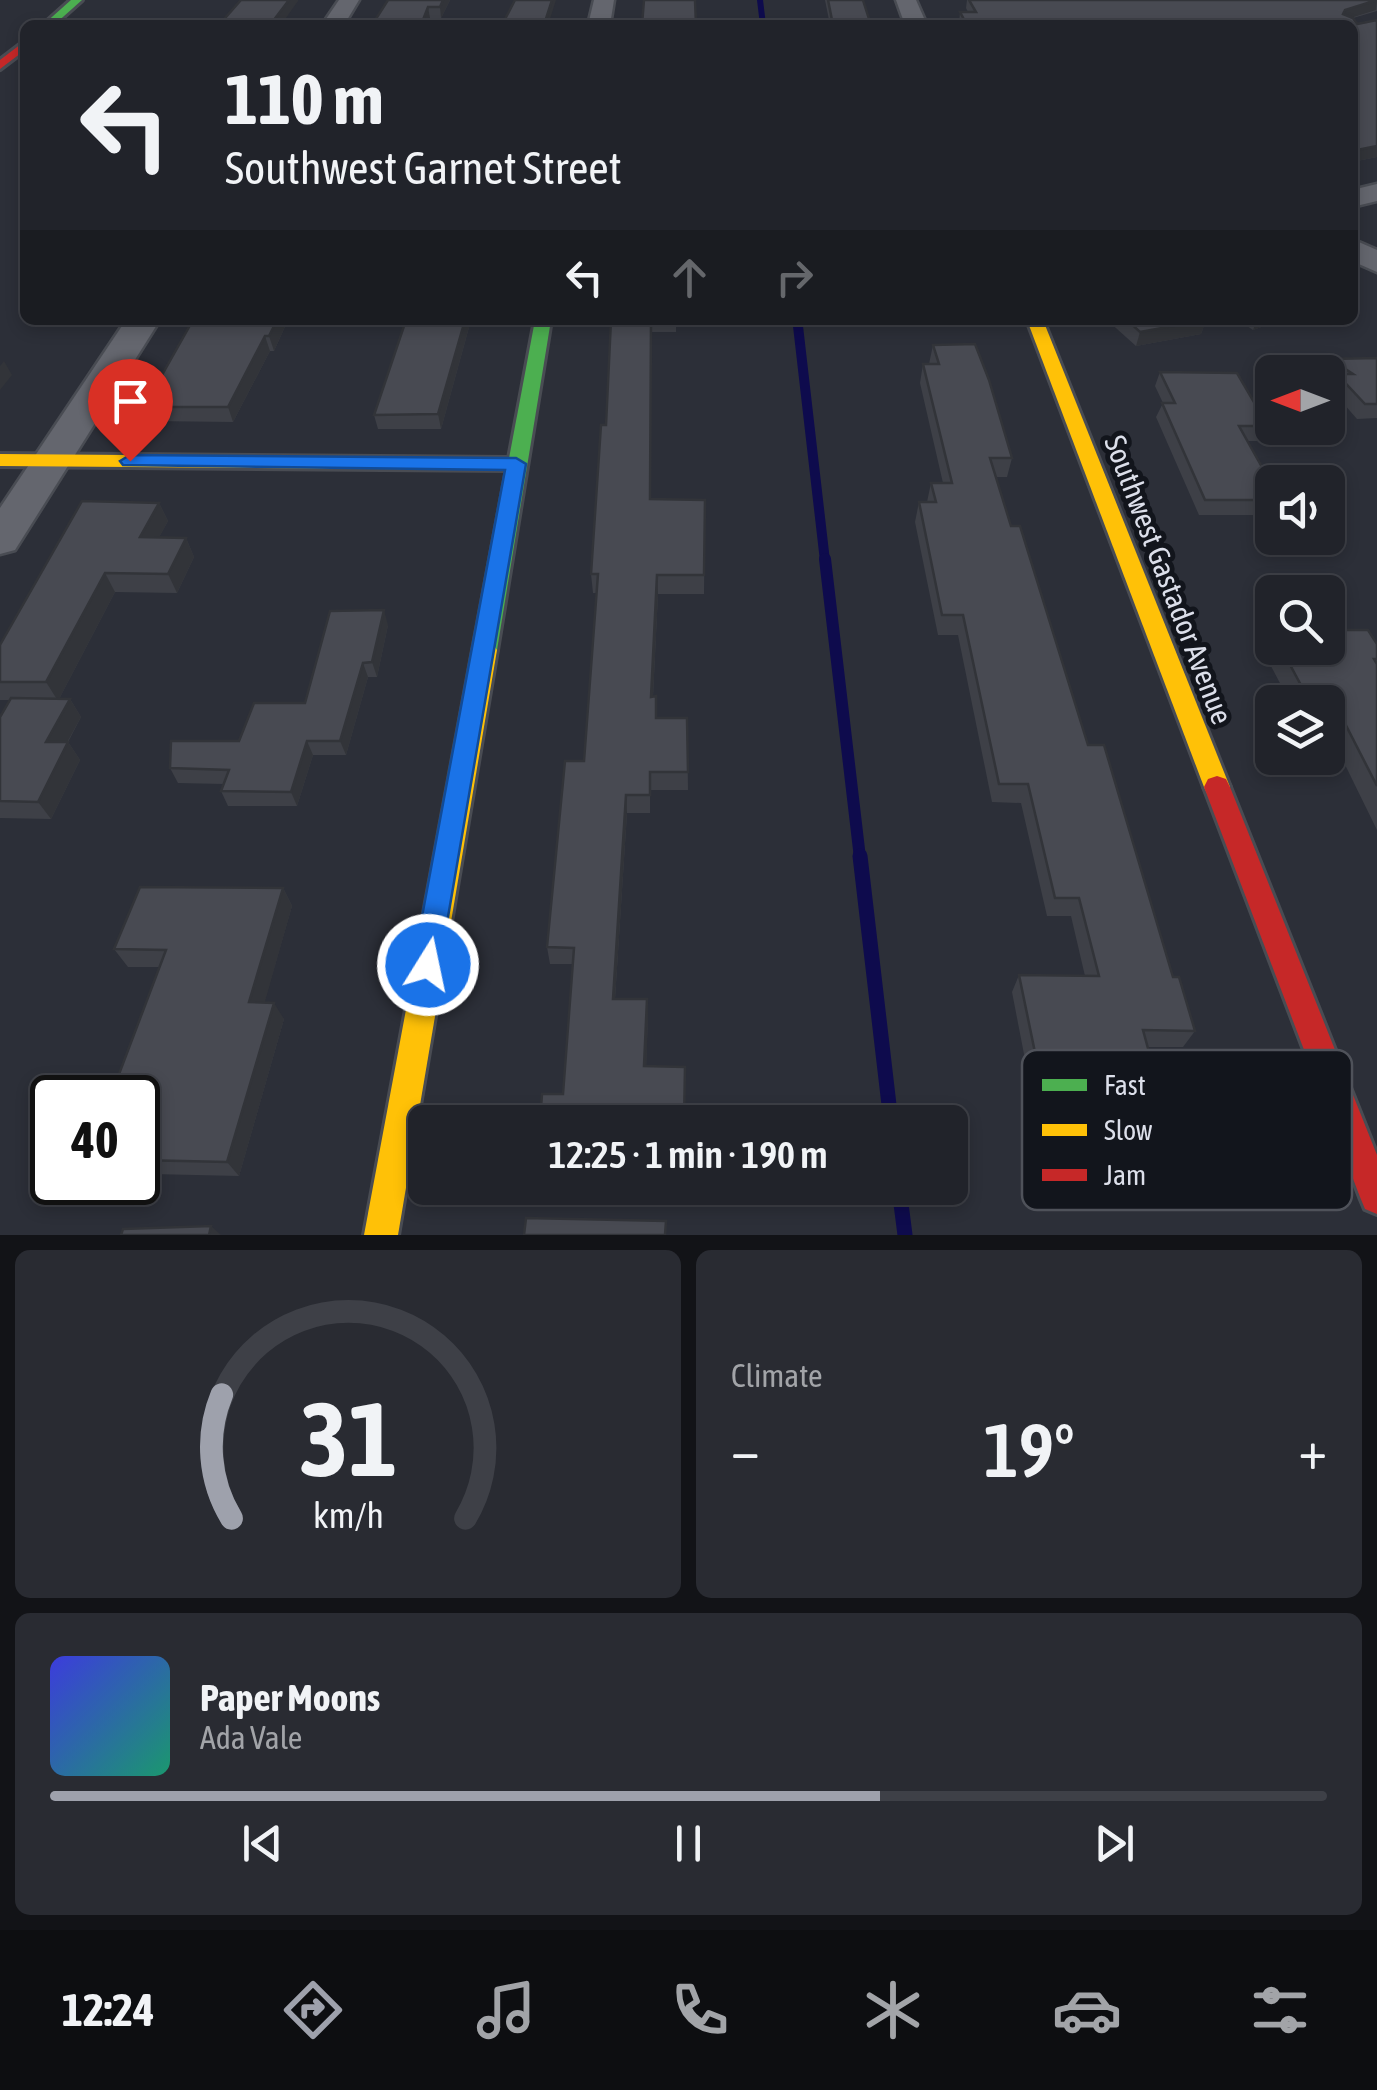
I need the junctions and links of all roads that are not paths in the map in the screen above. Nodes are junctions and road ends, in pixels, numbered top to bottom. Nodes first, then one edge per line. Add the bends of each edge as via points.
1 (77, 0) edge
2 (54, 20) edge
3 (20, 48) edge
4 (0, 66) edge
5 (140, 325) edge
6 (542, 325) edge
7 (1037, 325) edge
8 (0, 460) edge
9 (53, 460) junction
10 (516, 464) junction
11 (0, 540) edge
12 (1320, 1050) edge
13 (1352, 1132) edge
14 (1377, 1196) edge
15 (381, 1235) edge

1 - 2 street
3 - 4 street
5 - 9 street
6 - 10 street
7 - 12 street, Southwest Gastador Avenue
8 - 9 street
9 - 10 street
9 - 11 street
10 - 15 street
13 - 14 street, Southwest Gastador Avenue

